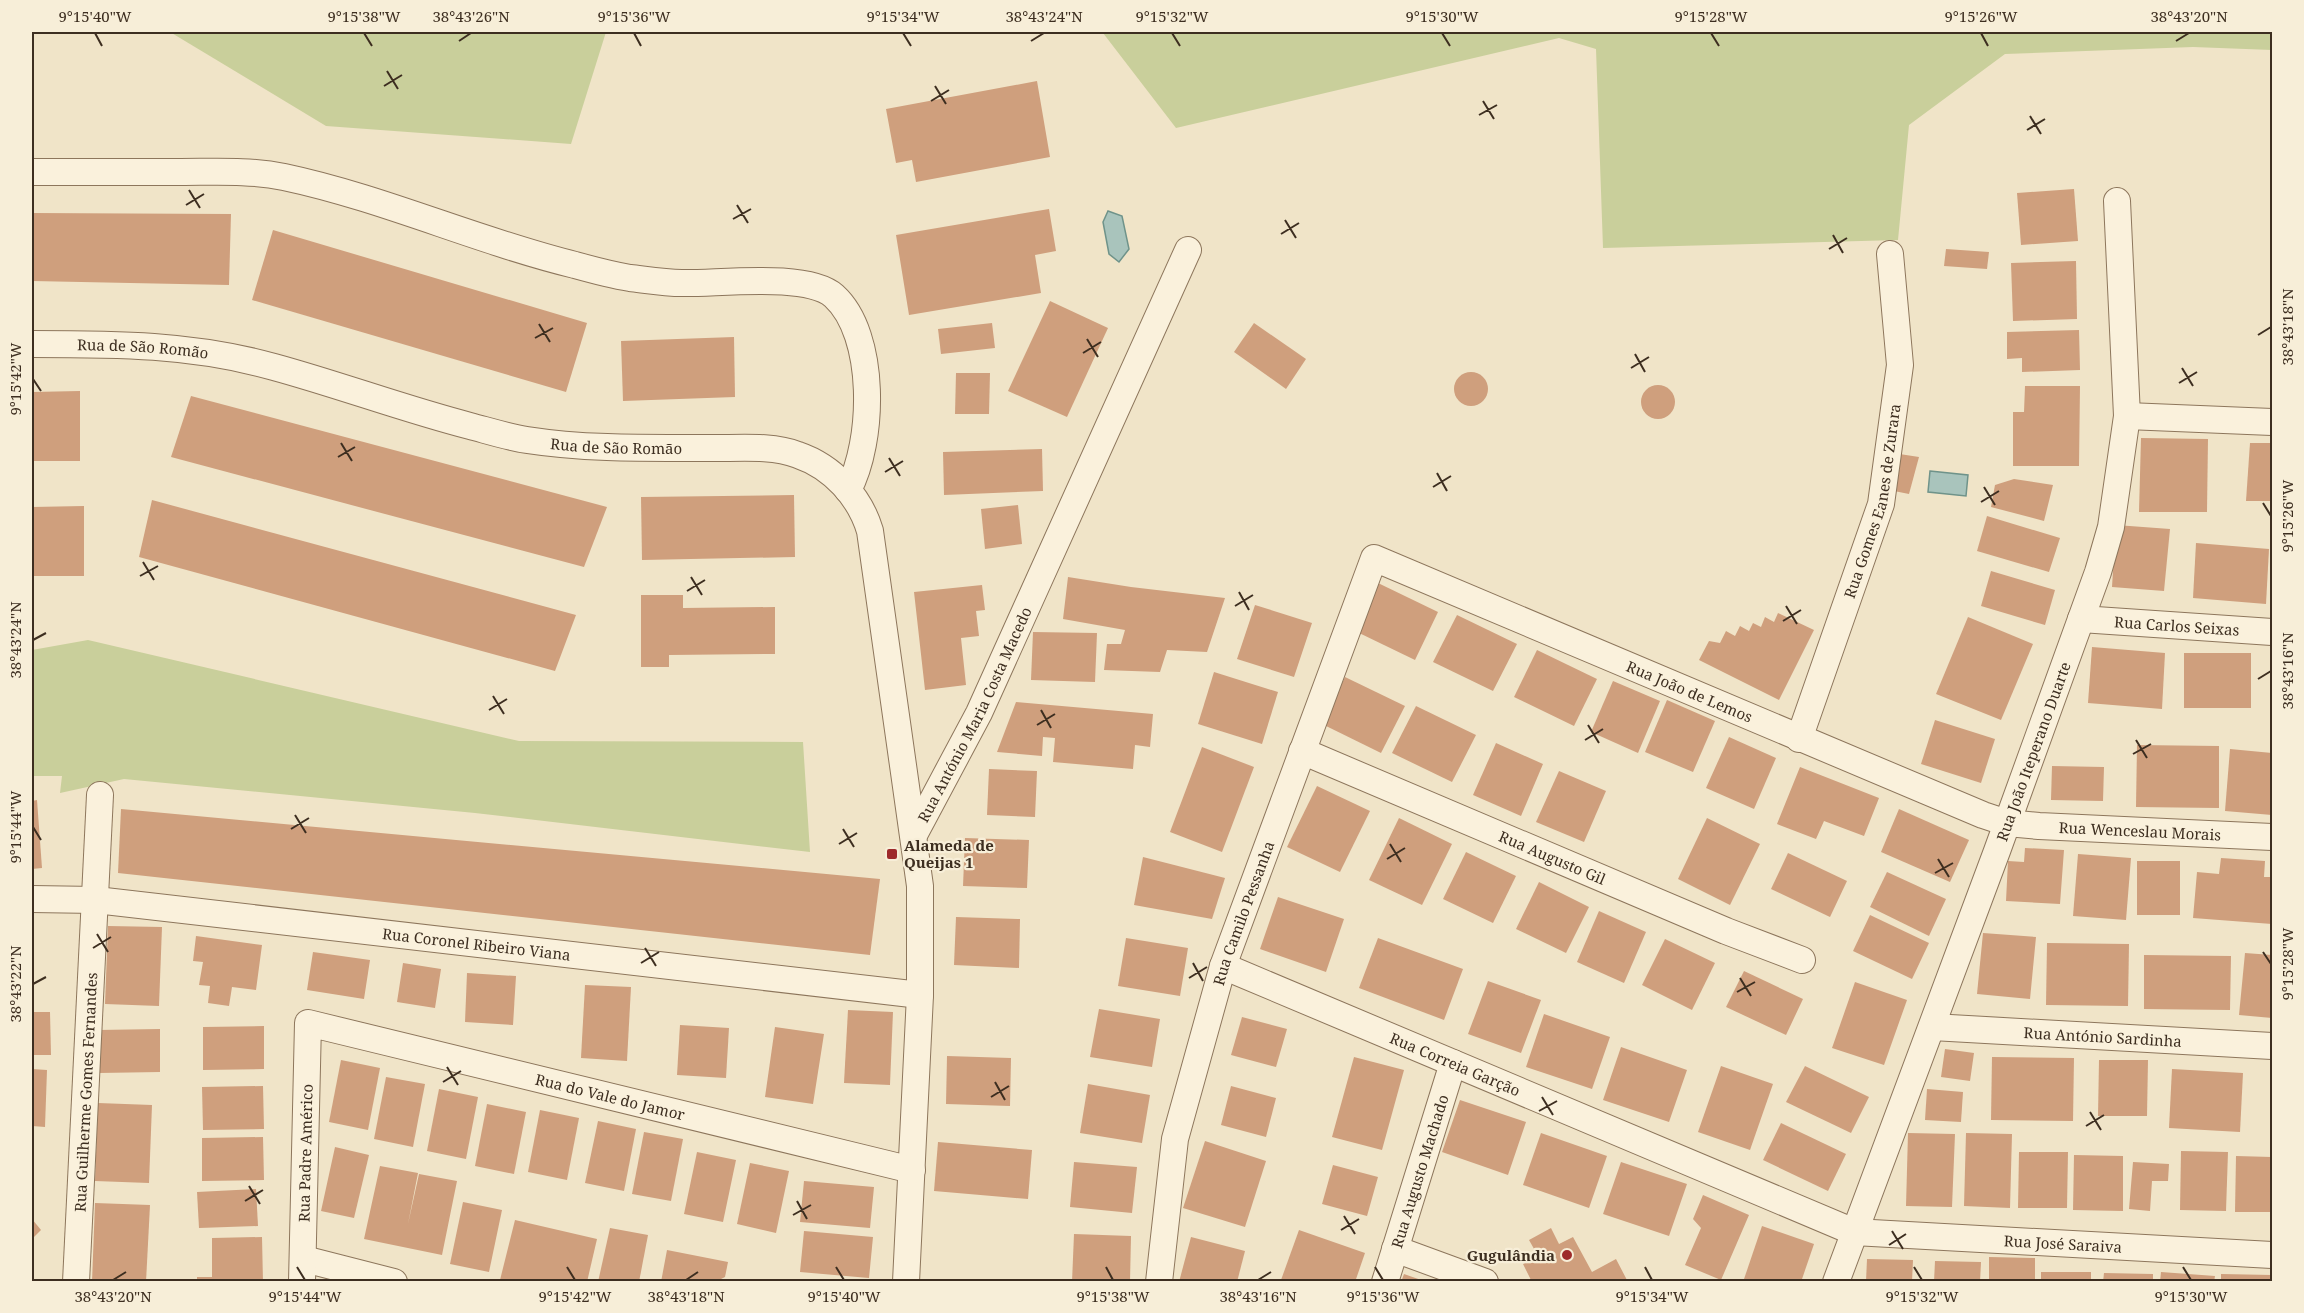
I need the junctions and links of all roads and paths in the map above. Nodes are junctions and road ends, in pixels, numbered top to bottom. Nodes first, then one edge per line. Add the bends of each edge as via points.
1 (32, 172) edge
2 (2117, 201) dead end
3 (1188, 250) dead end
4 (1890, 254) dead end
5 (32, 344) edge
6 (2127, 416) junction
7 (2272, 422) edge
8 (848, 490) junction
9 (1374, 558) joint
10 (2081, 619) junction
11 (2272, 632) edge
12 (1799, 740) junction
13 (1302, 751) junction
14 (100, 795) dead end
15 (2007, 822) junction
16 (915, 835) junction
17 (2272, 837) edge
18 (32, 899) edge
19 (96, 900) junction
20 (1802, 960) dead end
21 (1223, 966) junction
22 (920, 995) junction
23 (308, 1023) joint
24 (1932, 1027) junction
25 (2272, 1046) edge
26 (1453, 1063) junction
27 (912, 1170) junction
28 (1854, 1232) junction
29 (1395, 1249) junction
30 (2272, 1256) edge
31 (303, 1270) edge
32 (76, 1281) edge
33 (394, 1281) edge
34 (906, 1281) edge
35 (1159, 1281) edge
36 (1385, 1281) edge
37 (1485, 1281) edge
38 (1836, 1281) edge

1 - 8 street via 254,172 333,191 602,273 679,283 782,281 813,286 832,294 846,310 863,350 867,434
2 - 6 street, Rua João Iteperano Duarte
3 - 16 street, Rua António Maria Costa Macedo via 979,713
4 - 12 street, Rua Gomes Eanes de Zurara via 1900,365 1881,504
5 - 8 street, Rua de São Romão via 137,344 240,359 404,409 526,440 795,453 820,465
6 - 7 street
6 - 10 street, Rua João Iteperano Duarte via 2111,527
8 - 16 street, Rua de São Romão via 866,517 870,531
9 - 12 street, Rua João de Lemos
9 - 13 street, Rua Camilo Pessanha
10 - 11 street, Rua Carlos Seixas
10 - 15 street, Rua João Iteperano Duarte
12 - 15 street, Rua João de Lemos
13 - 20 street, Rua Augusto Gil via 1715,927
13 - 21 street, Rua Camilo Pessanha
14 - 19 street, Rua Guilherme Gomes Fernandes
15 - 17 street, Rua Wenceslau Morais
15 - 24 street, Rua João Iteperano Duarte
16 - 22 street, Rua António Maria Costa Macedo via 920,886
18 - 19 street, Rua Coronel Ribeiro Viana
19 - 22 street, Rua Coronel Ribeiro Viana
19 - 32 street, Rua Guilherme Gomes Fernandes
21 - 26 street, Rua Correia Garção
21 - 35 street, Rua Camilo Pessanha via 1175,1139
22 - 27 street, Rua António Maria Costa Macedo
23 - 27 street, Rua do Vale do Jamor
23 - 31 street, Rua Padre Américo
24 - 25 street, Rua António Sardinha
24 - 28 street, Rua João Iteperano Duarte
26 - 28 street, Rua Correia Garção
26 - 29 street, Rua Augusto Machado
27 - 34 street, Rua António Maria Costa Macedo
28 - 30 street, Rua José Saraiva
28 - 38 street, Rua João Iteperano Duarte
29 - 36 street, Rua Augusto Machado
29 - 37 street
31 - 33 street

